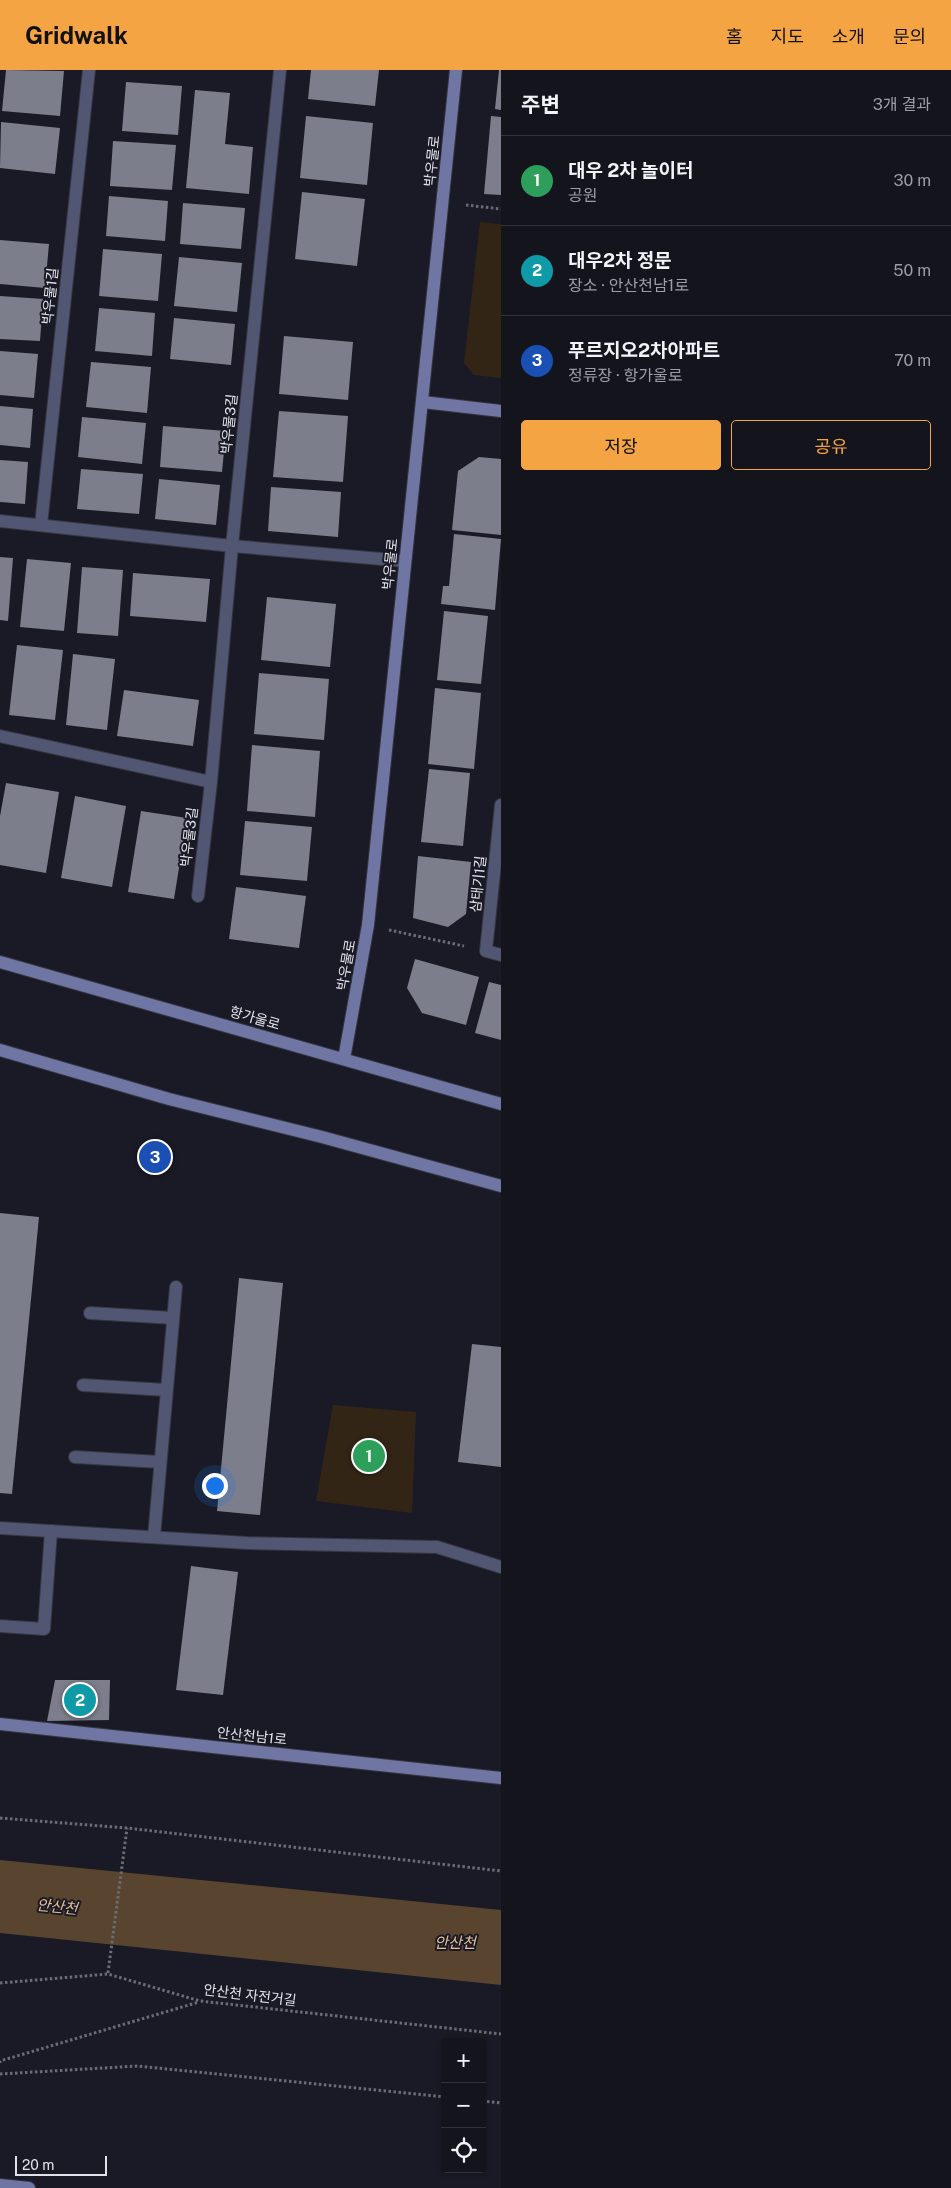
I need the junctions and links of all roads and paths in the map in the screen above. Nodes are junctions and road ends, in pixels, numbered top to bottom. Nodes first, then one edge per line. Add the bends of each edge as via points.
1 (89, 70) edge
2 (280, 70) edge
3 (456, 70) edge
4 (466, 205) dead end
5 (501, 209) edge
6 (423, 402) junction
7 (501, 411) edge
8 (0, 521) edge
9 (41, 525) junction
10 (232, 546) junction
11 (405, 561) junction
12 (0, 736) edge
13 (211, 782) junction
14 (501, 805) edge
15 (198, 896) dead end
16 (389, 930) dead end
17 (486, 951) junction
18 (501, 955) edge
19 (0, 962) edge
20 (0, 1050) edge
21 (344, 1059) junction
22 (501, 1104) edge
23 (501, 1186) edge
24 (176, 1287) dead end
25 (90, 1312) dead end
26 (173, 1318) junction
27 (83, 1385) dead end
28 (166, 1390) junction
29 (75, 1457) dead end
30 (160, 1462) junction
31 (0, 1528) edge
32 (51, 1532) junction
33 (154, 1538) junction
34 (501, 1567) edge
35 (0, 1626) edge
36 (0, 1724) edge
37 (501, 1778) edge
38 (0, 1818) edge
39 (126, 1828) junction
40 (501, 1870) edge
41 (108, 1974) junction
42 (0, 1983) edge
43 (200, 2002) junction
44 (501, 2034) edge
45 (0, 2063) edge
46 (0, 2074) edge
47 (441, 2097) edge
48 (486, 2101) edge
49 (501, 2103) edge
50 (0, 2185) edge
51 (29, 2188) edge

1 - 9 street, 박우물1길
2 - 10 street, 박우물3길
3 - 6 street, 박우물로
4 - 5 path
6 - 7 street
6 - 11 street, 박우물로
8 - 9 street
9 - 10 street
10 - 11 street
10 - 13 street, 박우물3길
11 - 21 street, 박우물로 via 368,925
12 - 13 street
13 - 15 street, 박우물3길
14 - 17 street, 삼태기1길
16 - 17 path
17 - 18 street
19 - 21 street, 항가울로
20 - 23 street via 169,1100 322,1137
21 - 22 street, 항가울로
24 - 26 street
25 - 26 street
26 - 28 street
27 - 28 street
28 - 30 street
29 - 30 street
30 - 33 street
31 - 32 street
32 - 33 street
32 - 35 street via 44,1630
33 - 34 street via 437,1547
36 - 37 street, 안산천남1로
38 - 39 path
39 - 40 path
39 - 41 path
41 - 42 path, 안산천 자전거길
41 - 43 path, 안산천 자전거길
43 - 44 path, 안산천 자전거길
43 - 45 path
46 - 47 path via 138,2066
48 - 49 path
50 - 51 street

